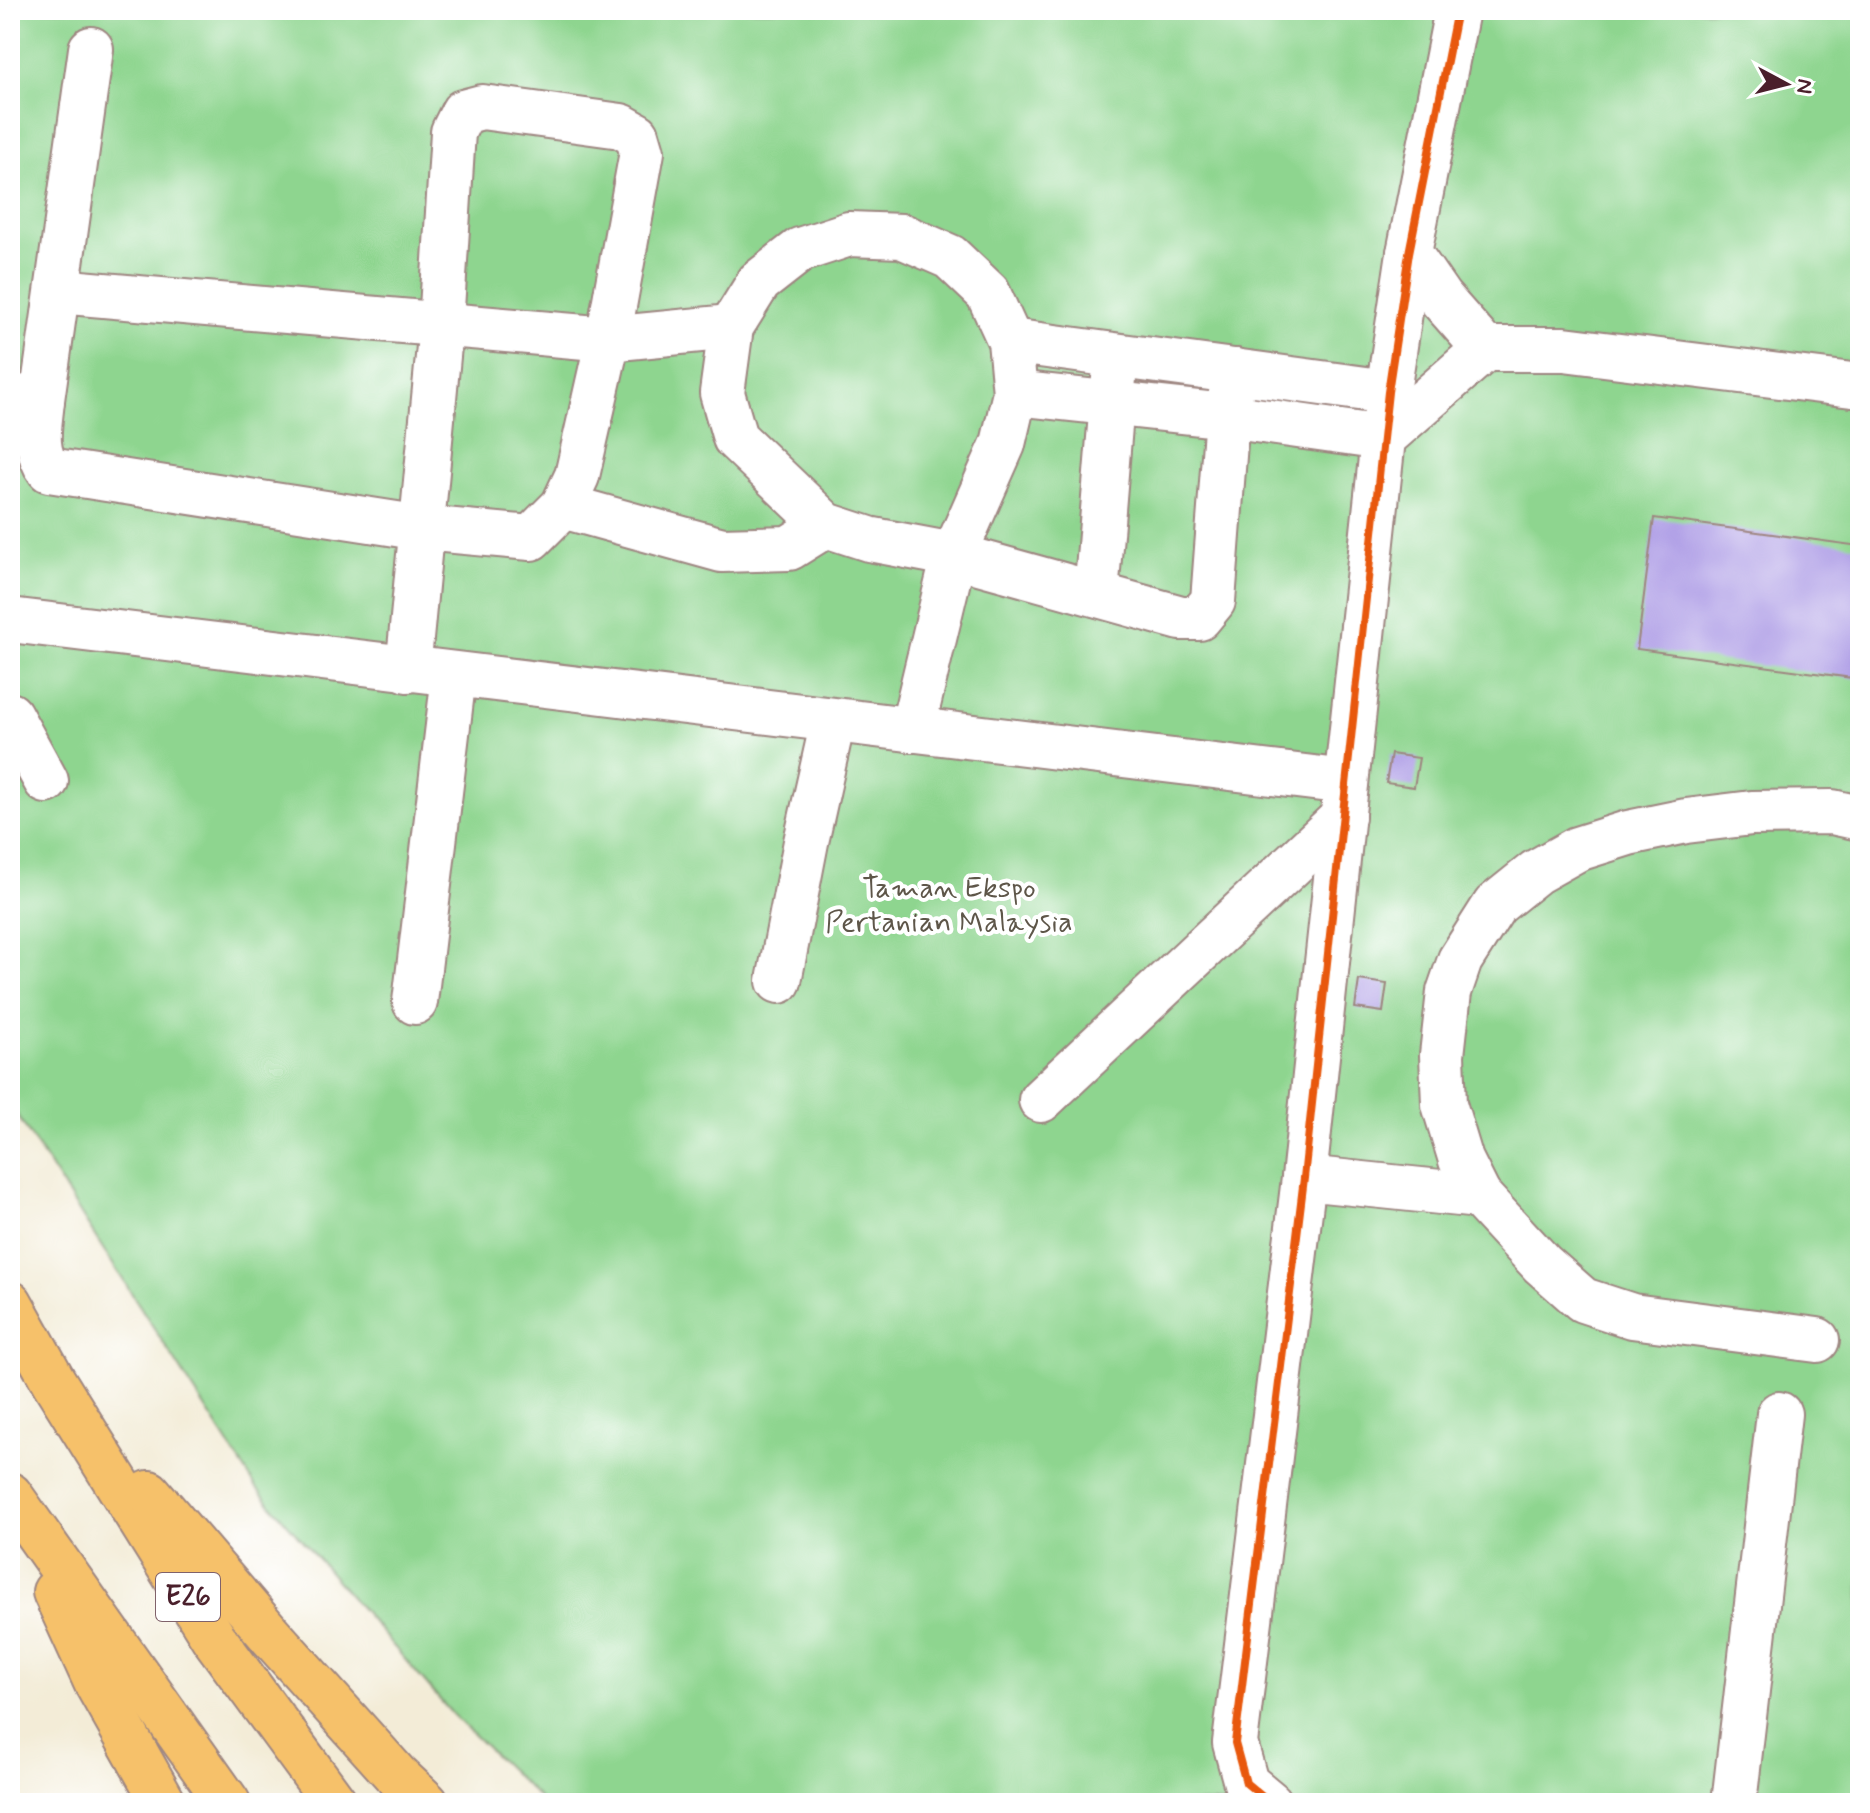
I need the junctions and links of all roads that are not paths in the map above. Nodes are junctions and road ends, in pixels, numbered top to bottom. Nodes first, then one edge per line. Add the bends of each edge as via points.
1 (1457, 10) edge
2 (91, 49) dead end
3 (1409, 253) junction
4 (58, 291) junction
5 (441, 325) junction
6 (731, 327) junction
7 (608, 339) junction
8 (1010, 341) junction
9 (1485, 349) junction
10 (1117, 355) junction
11 (1235, 371) junction
12 (1860, 386) edge
13 (1388, 392) junction
14 (1015, 393) junction
15 (26, 398) edge
16 (1111, 404) junction
17 (1227, 416) junction
18 (1383, 438) junction
19 (563, 506) junction
20 (826, 525) junction
21 (422, 528) junction
22 (954, 555) junction
23 (1096, 594) junction
24 (10, 620) edge
25 (408, 670) junction
26 (454, 675) junction
27 (10, 715) edge
28 (833, 721) junction
29 (912, 730) junction
30 (46, 781) dead end
31 (1345, 799) junction
32 (1860, 818) edge
33 (779, 981) dead end
34 (415, 1002) dead end
35 (1041, 1100) dead end
36 (1304, 1178) junction
37 (1479, 1196) junction
38 (10, 1303) edge
39 (1817, 1340) dead end
40 (54, 1382) junction
41 (1779, 1414) dead end
42 (12, 1498) edge
43 (164, 1803) edge
44 (228, 1803) edge
45 (335, 1803) edge
46 (426, 1803) edge
47 (1270, 1803) edge
48 (1734, 1803) edge

1 - 3 street
2 - 4 street
3 - 9 street
3 - 13 street
4 - 5 street
4 - 15 street
5 - 7 street
5 - 7 street via 453,132 463,112 482,107 621,126 637,135 642,152
5 - 21 street
6 - 7 street
6 - 8 street via 759,282 800,250 849,234 902,236 950,257 988,293
6 - 20 street via 722,393 735,438
7 - 19 street via 577,476
8 - 10 street
8 - 14 street
9 - 12 street via 1564,349
9 - 18 street
10 - 11 street
10 - 16 street
11 - 13 street
11 - 17 street
13 - 18 street
14 - 16 street
14 - 22 street via 1003,444
15 - 21 street via 49,470
16 - 17 street
16 - 23 street
17 - 18 street
17 - 23 street via 1213,601 1199,618 1181,618
18 - 31 street
19 - 20 street via 722,550 789,548
19 - 21 street via 531,538
20 - 22 street
21 - 25 street
22 - 23 street
22 - 29 street
24 - 25 street
25 - 26 street
26 - 28 street
26 - 34 street
27 - 30 street
28 - 29 street
28 - 33 street
29 - 31 street
31 - 35 street
31 - 36 street
32 - 37 street via 1832,812 1752,813 1628,833 1577,849 1536,872 1495,905 1460,960 1449,992 1442,1055 1444,1104 1461,1160
36 - 37 street
36 - 47 street via 1235,1743 1246,1783
37 - 39 street via 1583,1300 1632,1316
38 - 40 highway, E26
40 - 45 highway, E26 via 213,1637
40 - 46 highway via 271,1636
41 - 48 street
42 - 43 highway via 97,1684
42 - 44 highway

